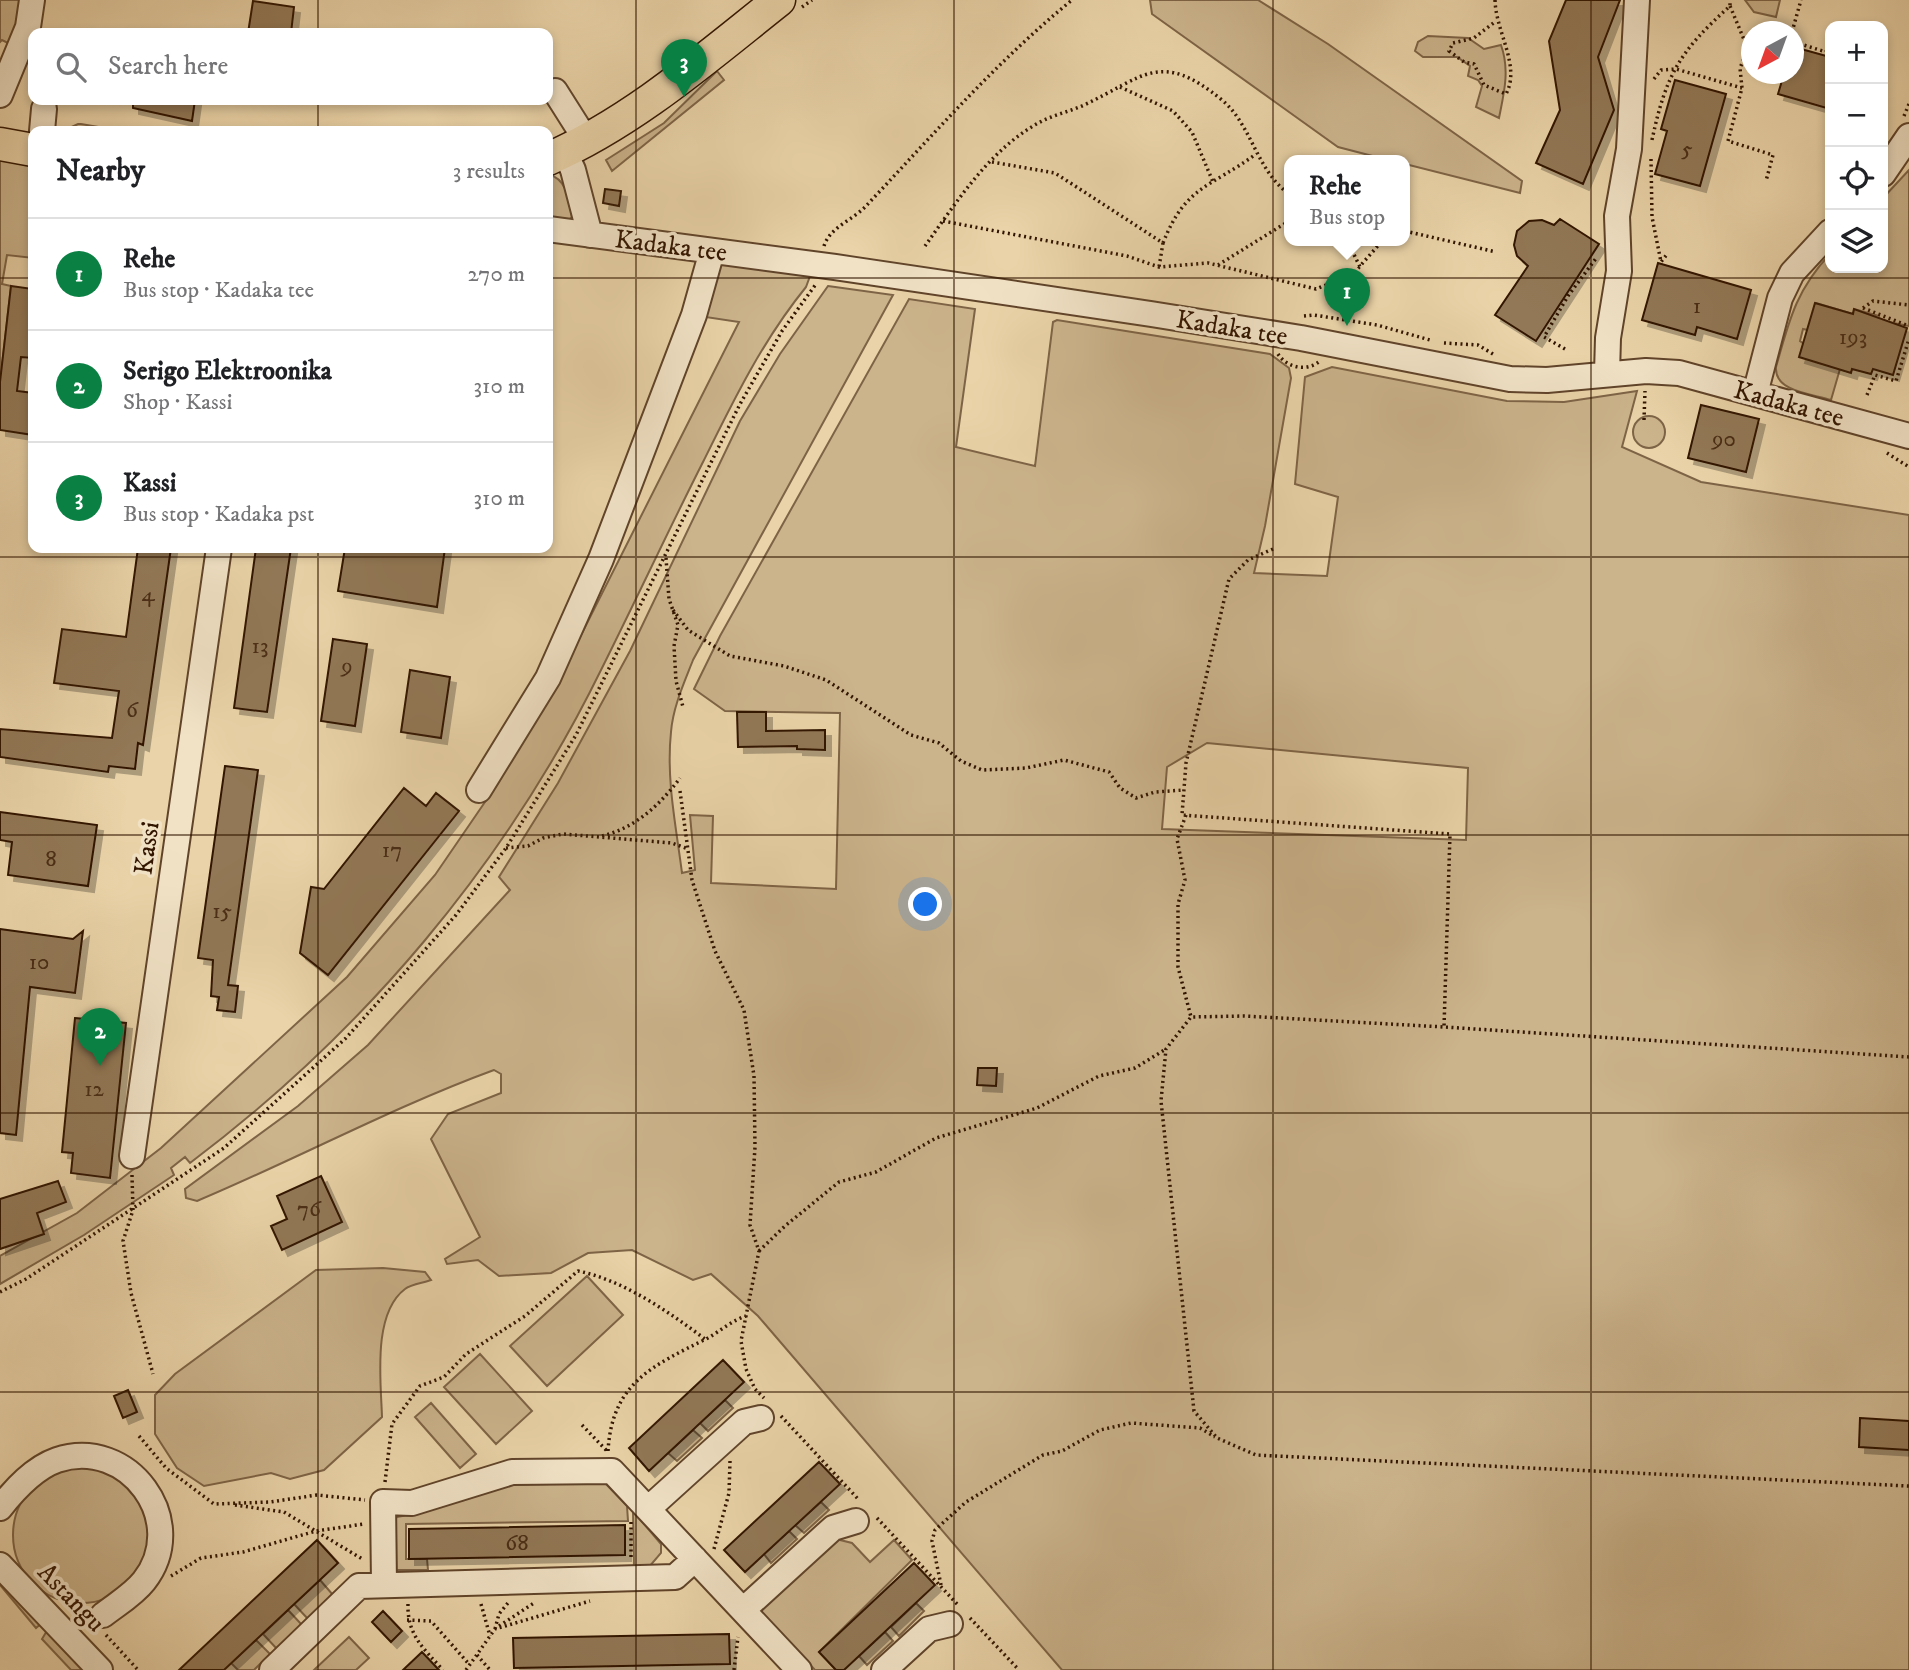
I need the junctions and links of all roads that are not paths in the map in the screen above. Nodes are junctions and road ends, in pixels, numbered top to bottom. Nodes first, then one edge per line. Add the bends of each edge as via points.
1 (32, 0) edge
2 (779, 0) edge
3 (1637, 0) edge
4 (555, 91) dead end
5 (0, 95) edge
6 (1909, 136) edge
7 (0, 144) edge
8 (28, 149) edge
9 (566, 150) edge
10 (1888, 167) edge
11 (553, 230) edge
12 (590, 235) junction
13 (1825, 238) edge
14 (712, 251) junction
15 (1607, 373) junction
16 (1755, 394) junction
17 (1909, 436) edge
18 (218, 553) edge
19 (479, 790) dead end
20 (132, 1156) road end
21 (761, 1418) dead end
22 (0, 1508) edge
23 (639, 1513) junction
24 (856, 1521) dead end
25 (703, 1560) junction
26 (0, 1565) edge
27 (392, 1580) junction
28 (103, 1615) dead end
29 (741, 1622) junction
30 (950, 1624) dead end
31 (100, 1670) edge
32 (272, 1670) edge
33 (799, 1670) edge
34 (884, 1670) edge

1 - 5 street via 28,27
2 - 9 main road via 659,93
3 - 15 street via 1629,149 1617,216 1619,271
4 - 9 street
6 - 10 street
7 - 8 main road
9 - 12 street
11 - 12 street, Kadaka tee
12 - 14 street, Kadaka tee
13 - 16 street via 1792,274 1780,298
14 - 15 street, Kadaka tee via 1287,336 1510,379
14 - 19 street via 694,315 595,571 548,678
15 - 16 street, Kadaka tee via 1679,373
16 - 17 street, Kadaka tee
18 - 20 street, Kassi
21 - 23 street via 744,1422
22 - 28 street via 41,1467 71,1456 102,1458 142,1483 152,1497 159,1522 154,1564 133,1593
23 - 25 street
23 - 27 street via 612,1471 512,1472 383,1511
24 - 29 street via 833,1528
25 - 27 street via 675,1577
25 - 29 street
26 - 31 street, Astangu
27 - 32 street via 359,1586
29 - 33 street
30 - 34 street via 929,1629

